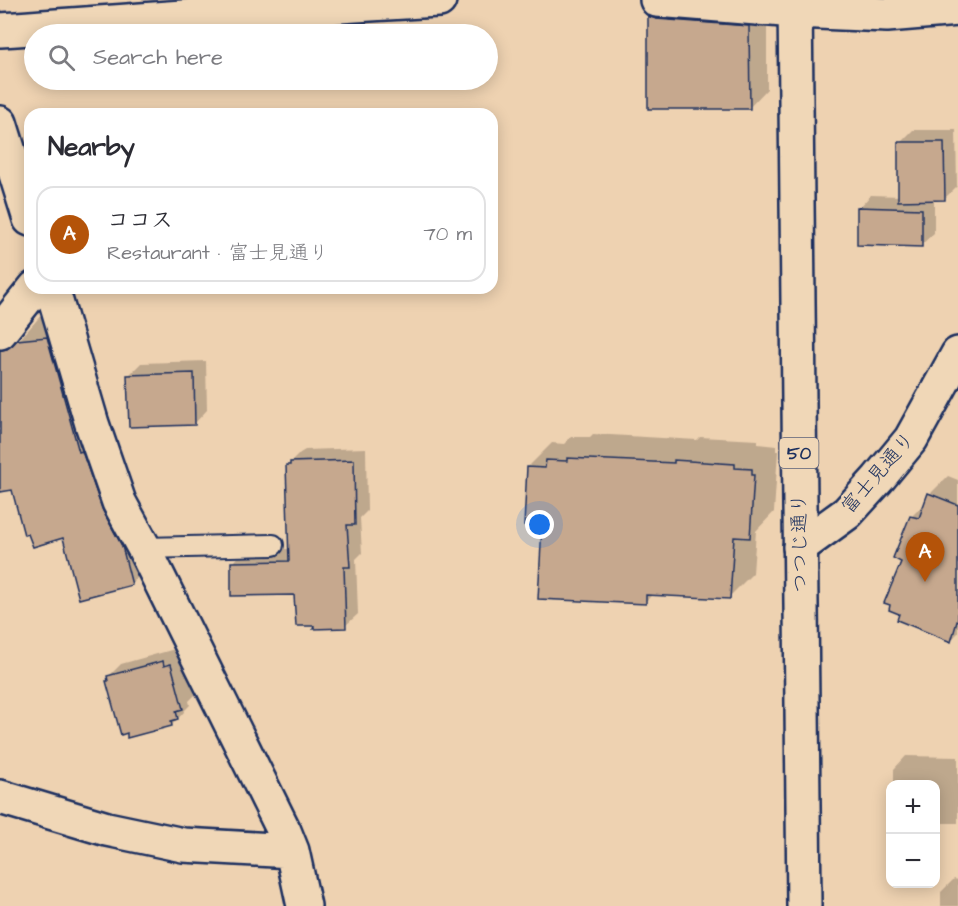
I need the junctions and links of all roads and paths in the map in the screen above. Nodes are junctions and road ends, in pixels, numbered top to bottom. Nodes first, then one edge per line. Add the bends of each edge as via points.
1 (439, 0) edge
2 (657, 0) edge
3 (795, 6) edge
4 (171, 9) edge
5 (958, 9) edge
6 (49, 24) edge
7 (24, 27) edge
8 (0, 30) edge
9 (0, 123) edge
10 (24, 200) edge
11 (30, 294) edge
12 (53, 294) edge
13 (0, 332) edge
14 (958, 354) edge
15 (273, 545) dead end
16 (800, 547) junction
17 (144, 548) junction
18 (0, 797) edge
19 (292, 851) junction
20 (304, 906) edge
21 (804, 906) edge

1 - 4 street
2 - 3 street
3 - 5 street via 887,15
3 - 16 street, つつじ通り / 50
4 - 6 street
7 - 8 street
9 - 10 street
11 - 13 street
12 - 17 street via 118,502
14 - 16 street, 富士見通り via 911,439 847,513
15 - 17 lane
16 - 21 street, つつじ通り / 50
17 - 19 street
18 - 19 street via 107,829 183,845
19 - 20 street

